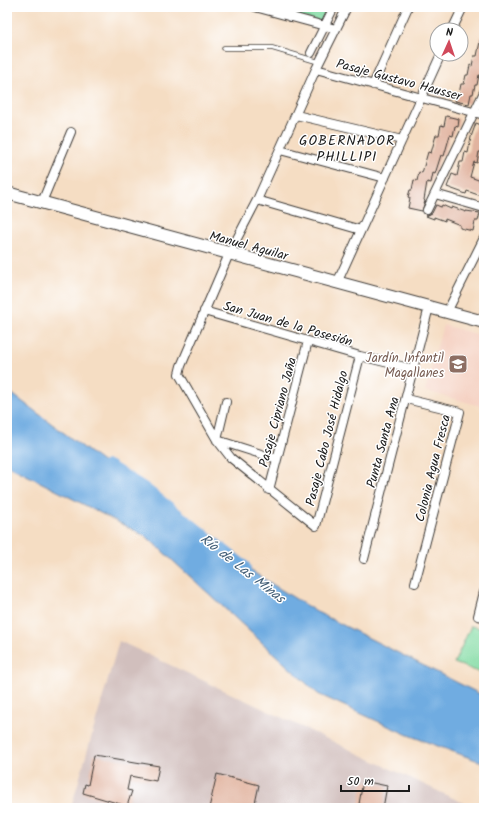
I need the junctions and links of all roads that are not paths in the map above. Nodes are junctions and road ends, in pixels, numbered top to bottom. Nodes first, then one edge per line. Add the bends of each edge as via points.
1 (254, 7) edge
2 (293, 7) edge
3 (334, 7) edge
4 (347, 7) edge
5 (408, 7) edge
6 (463, 7) edge
7 (290, 17) junction
8 (456, 22) edge
9 (325, 26) junction
10 (336, 29) junction
11 (224, 48) dead end
12 (312, 53) dead end
13 (437, 62) edge
14 (318, 66) junction
15 (373, 85) junction
16 (484, 92) edge
17 (421, 98) junction
18 (475, 112) junction
19 (296, 115) junction
20 (484, 115) edge
21 (71, 132) dead end
22 (402, 140) junction
23 (280, 150) junction
24 (385, 178) junction
25 (7, 193) edge
26 (435, 194) junction
27 (257, 200) junction
28 (42, 202) junction
29 (484, 208) edge
30 (427, 210) dead end
31 (361, 230) junction
32 (484, 238) edge
33 (229, 254) junction
34 (337, 283) junction
35 (429, 307) junction
36 (204, 311) junction
37 (447, 312) junction
38 (484, 322) edge
39 (308, 341) junction
40 (360, 356) junction
41 (413, 369) junction
42 (406, 399) junction
43 (226, 402) dead end
44 (217, 440) junction
45 (277, 460) junction
46 (269, 490) junction
47 (364, 559) dead end
48 (415, 583) dead end
49 (484, 592) edge
50 (481, 617) edge

1 - 7 street
2 - 7 street
3 - 9 street
4 - 10 street
5 - 15 street
6 - 8 street
7 - 9 street
9 - 10 street
9 - 12 street
10 - 14 street
11 - 14 lane via 272,48
13 - 17 street
14 - 15 street, Pasaje Gustavo Hausser
14 - 19 street
15 - 17 street, Pasaje Gustavo Hausser
16 - 18 street
17 - 18 street, Pasaje Gustavo Hausser
17 - 22 street
18 - 20 street, Pasaje Gustavo Hausser
18 - 26 street
19 - 22 street
19 - 23 street
21 - 28 street
22 - 24 street
23 - 24 street
23 - 27 street
24 - 31 street
25 - 28 street, Manuel Aguilar
26 - 29 street
26 - 30 street
27 - 31 street
27 - 33 street
28 - 33 street, Manuel Aguilar
31 - 34 street
32 - 37 street
33 - 34 street, Manuel Aguilar
33 - 36 street
34 - 35 street, Manuel Aguilar
35 - 37 street, Manuel Aguilar
35 - 41 street, Punta Santa Ana
36 - 39 street, San Juan de la Posesión
36 - 44 street via 179,374
37 - 38 street, Manuel Aguilar
39 - 40 street, San Juan de la Posesión
39 - 45 street, Pasaje Cipriano Jaña
40 - 41 street, San Juan de la Posesión
40 - 46 street, Pasaje Cabo José Hidalgo via 316,526
41 - 42 street, Punta Santa Ana
42 - 47 street, Punta Santa Ana
42 - 48 street, Colonia Agua Fresca via 460,412
43 - 44 street
44 - 45 street
44 - 46 street via 231,458
45 - 46 street, Pasaje Cipriano Jaña
49 - 50 street

